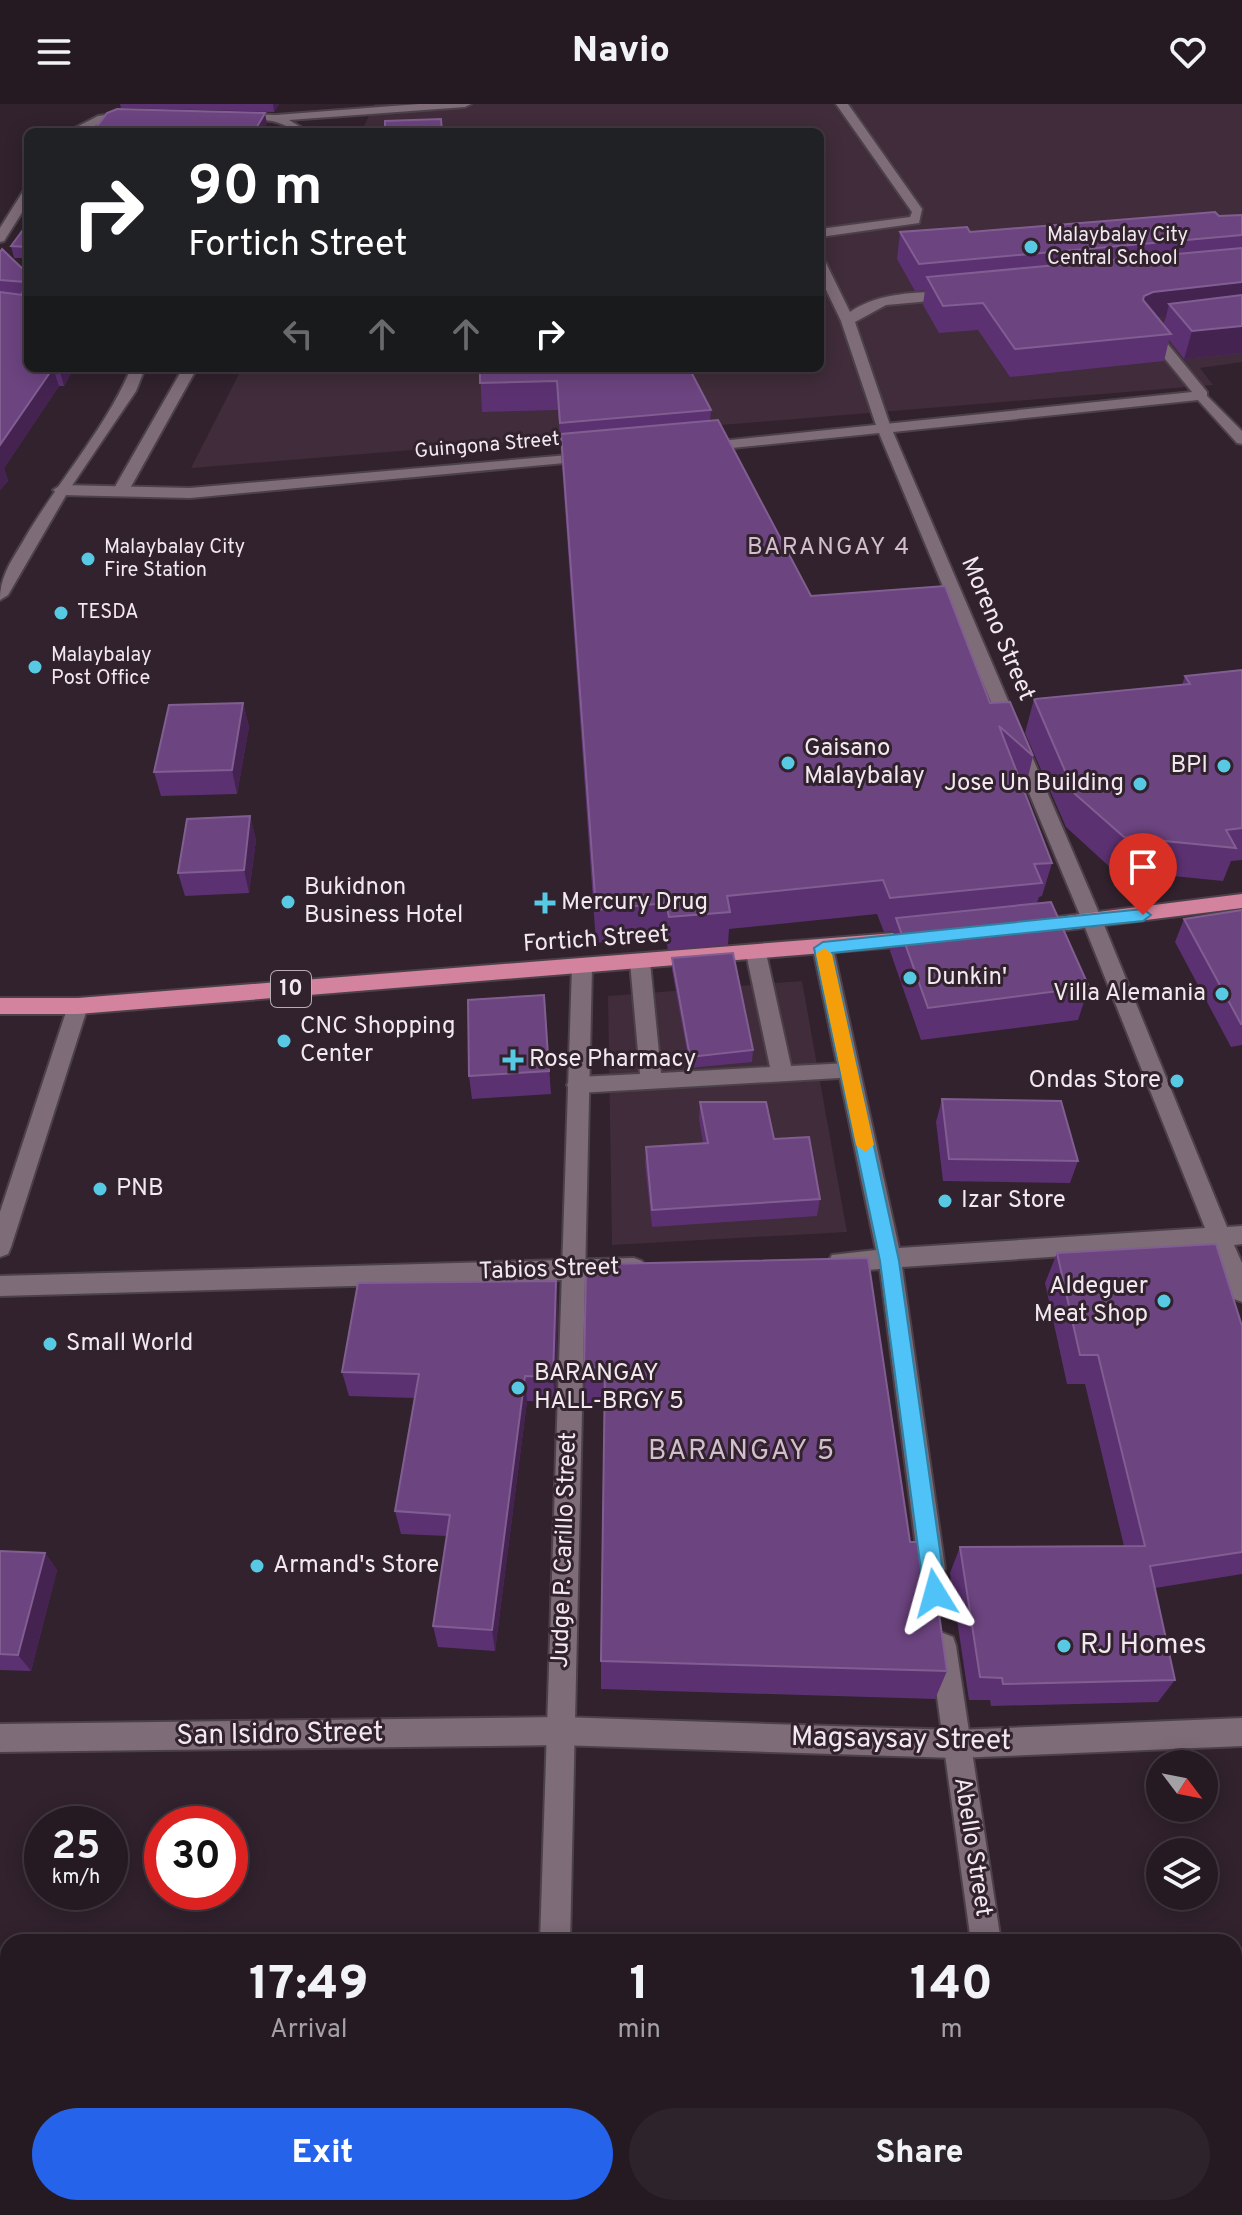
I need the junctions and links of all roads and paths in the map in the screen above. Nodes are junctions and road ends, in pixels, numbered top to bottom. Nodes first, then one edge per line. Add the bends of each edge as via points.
1 (465, 104) edge
2 (842, 104) edge
3 (149, 115) edge
4 (228, 117) edge
5 (275, 118) junction
6 (79, 128) edge
7 (295, 128) edge
8 (24, 199) edge
9 (824, 232) edge
10 (0, 238) edge
11 (824, 271) edge
12 (971, 293) edge
13 (848, 321) junction
14 (1159, 324) edge
15 (136, 372) edge
16 (188, 372) edge
17 (1202, 395) junction
18 (885, 431) junction
19 (1242, 440) edge
20 (680, 449) edge
21 (617, 455) edge
22 (61, 490) junction
23 (120, 492) junction
24 (0, 595) edge
25 (1242, 901) edge
26 (1092, 920) junction
27 (1011, 929) edge
28 (948, 935) edge
29 (823, 948) junction
30 (756, 953) junction
31 (640, 962) junction
32 (582, 967) junction
33 (0, 1006) edge
34 (78, 1006) junction
35 (849, 1071) junction
36 (782, 1074) junction
37 (651, 1081) junction
38 (578, 1085) junction
39 (1232, 1236) edge
40 (0, 1247) edge
41 (890, 1261) junction
42 (810, 1263) edge
43 (652, 1267) edge
44 (573, 1270) junction
45 (0, 1286) edge
46 (1242, 1292) edge
47 (935, 1588) edge
48 (939, 1620) edge
49 (560, 1731) junction
50 (1242, 1732) edge
51 (0, 1738) edge
52 (956, 1744) junction
53 (555, 1934) edge
54 (985, 1934) edge

1 - 5 street
2 - 9 street via 918,212 915,220
3 - 6 street via 118,114
4 - 5 street
5 - 7 street
8 - 10 street
11 - 13 street, Moreno Street
12 - 13 street via 876,302 860,308
13 - 18 street, Moreno Street
14 - 17 street via 1146,326
15 - 22 street
16 - 23 street
17 - 18 street
17 - 19 street
18 - 20 street
18 - 26 street, Moreno Street
21 - 23 street, Guingona Street via 190,493
22 - 23 street, Guingona Street
22 - 24 street
25 - 26 highway
26 - 27 highway
26 - 39 street, Moreno Street
28 - 29 highway, Fortich Street / 10
29 - 30 highway, Fortich Street / 10
29 - 35 street
30 - 31 highway, Fortich Street / 10
30 - 36 street
31 - 32 highway, Fortich Street / 10
31 - 37 street
32 - 34 highway, Fortich Street / 10
32 - 38 street, Judge P. Carillo Street
33 - 34 highway, Fortich Street / 10
34 - 40 street
35 - 36 street
35 - 41 street
36 - 37 street
37 - 38 street
38 - 44 street, Judge P. Carillo Street
39 - 41 street
39 - 46 street, Moreno Street
41 - 42 street
41 - 47 street
43 - 44 street, Tabios Street
44 - 45 street, Tabios Street
44 - 49 street, Judge P. Carillo Street
48 - 52 street, Abello Street
49 - 51 street, San Isidro Street
49 - 52 street, Magsaysay Street
49 - 53 street, Judge P. Carillo Street
50 - 52 street, Magsaysay Street
52 - 54 street, Abello Street

